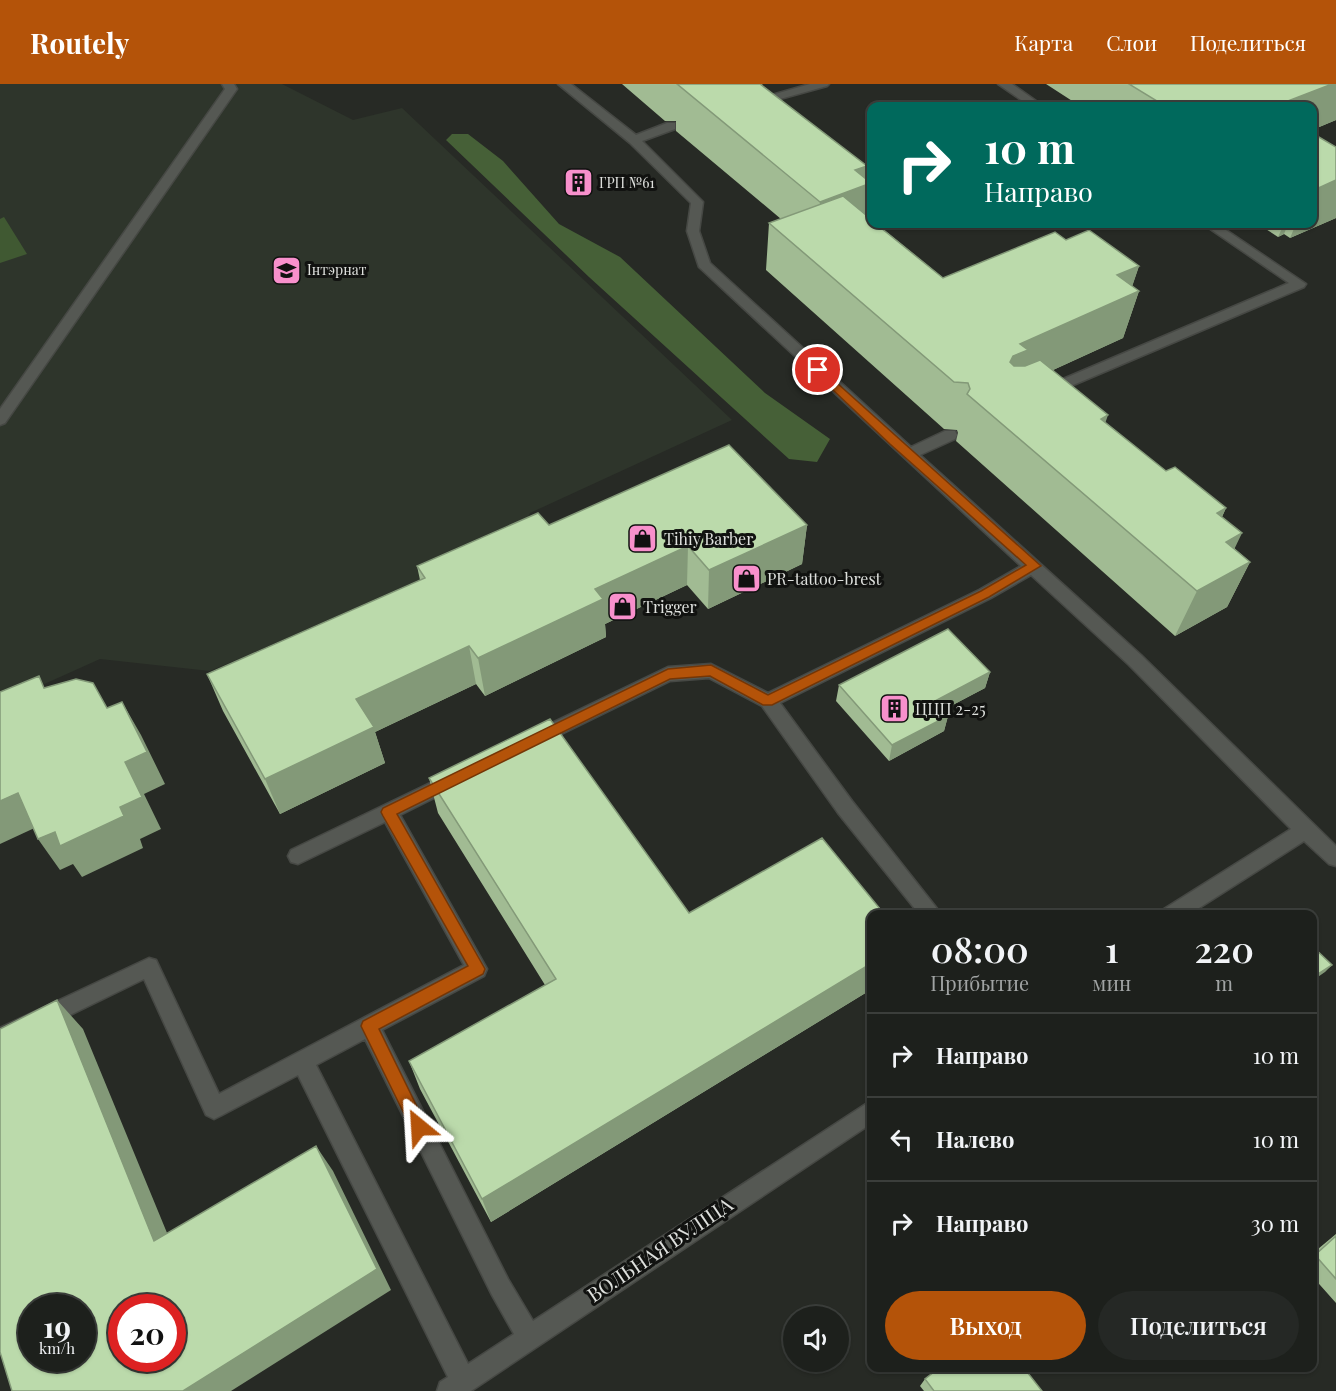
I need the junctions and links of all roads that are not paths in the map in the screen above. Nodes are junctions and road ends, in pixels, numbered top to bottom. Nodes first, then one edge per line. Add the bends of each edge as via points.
1 (228, 84) edge
2 (564, 84) edge
3 (823, 84) edge
4 (1004, 84) edge
5 (1031, 102) edge
6 (740, 105) edge
7 (671, 126) dead end
8 (634, 140) junction
9 (1215, 228) edge
10 (1039, 394) edge
11 (0, 420) edge
12 (950, 435) edge
13 (909, 454) junction
14 (1034, 566) junction
15 (768, 701) junction
16 (517, 748) edge
17 (474, 770) edge
18 (388, 812) junction
19 (1305, 830) junction
20 (298, 856) dead end
21 (1336, 858) edge
22 (928, 910) edge
23 (1179, 910) edge
24 (369, 1026) junction
25 (0, 1039) edge
26 (302, 1061) junction
27 (867, 1113) edge
28 (529, 1337) junction
29 (456, 1386) edge

1 - 11 street via 231,89
2 - 8 street
3 - 6 street
4 - 5 street
7 - 8 street
8 - 13 street via 697,202 693,231 704,264
9 - 10 street via 1299,284
12 - 13 street
13 - 14 street
14 - 15 street
14 - 19 street via 1136,660
15 - 16 street via 711,670 668,674
15 - 22 street via 844,807
17 - 18 street
18 - 20 street
18 - 24 street via 477,969
19 - 21 street
19 - 23 street
24 - 26 street
24 - 28 street
25 - 26 street via 149,967 214,1108
26 - 29 street via 437,1326
27 - 28 street, ВОЛЬНАЯ ВУЛІЦА
28 - 29 street, ВОЛЬНАЯ ВУЛІЦА

